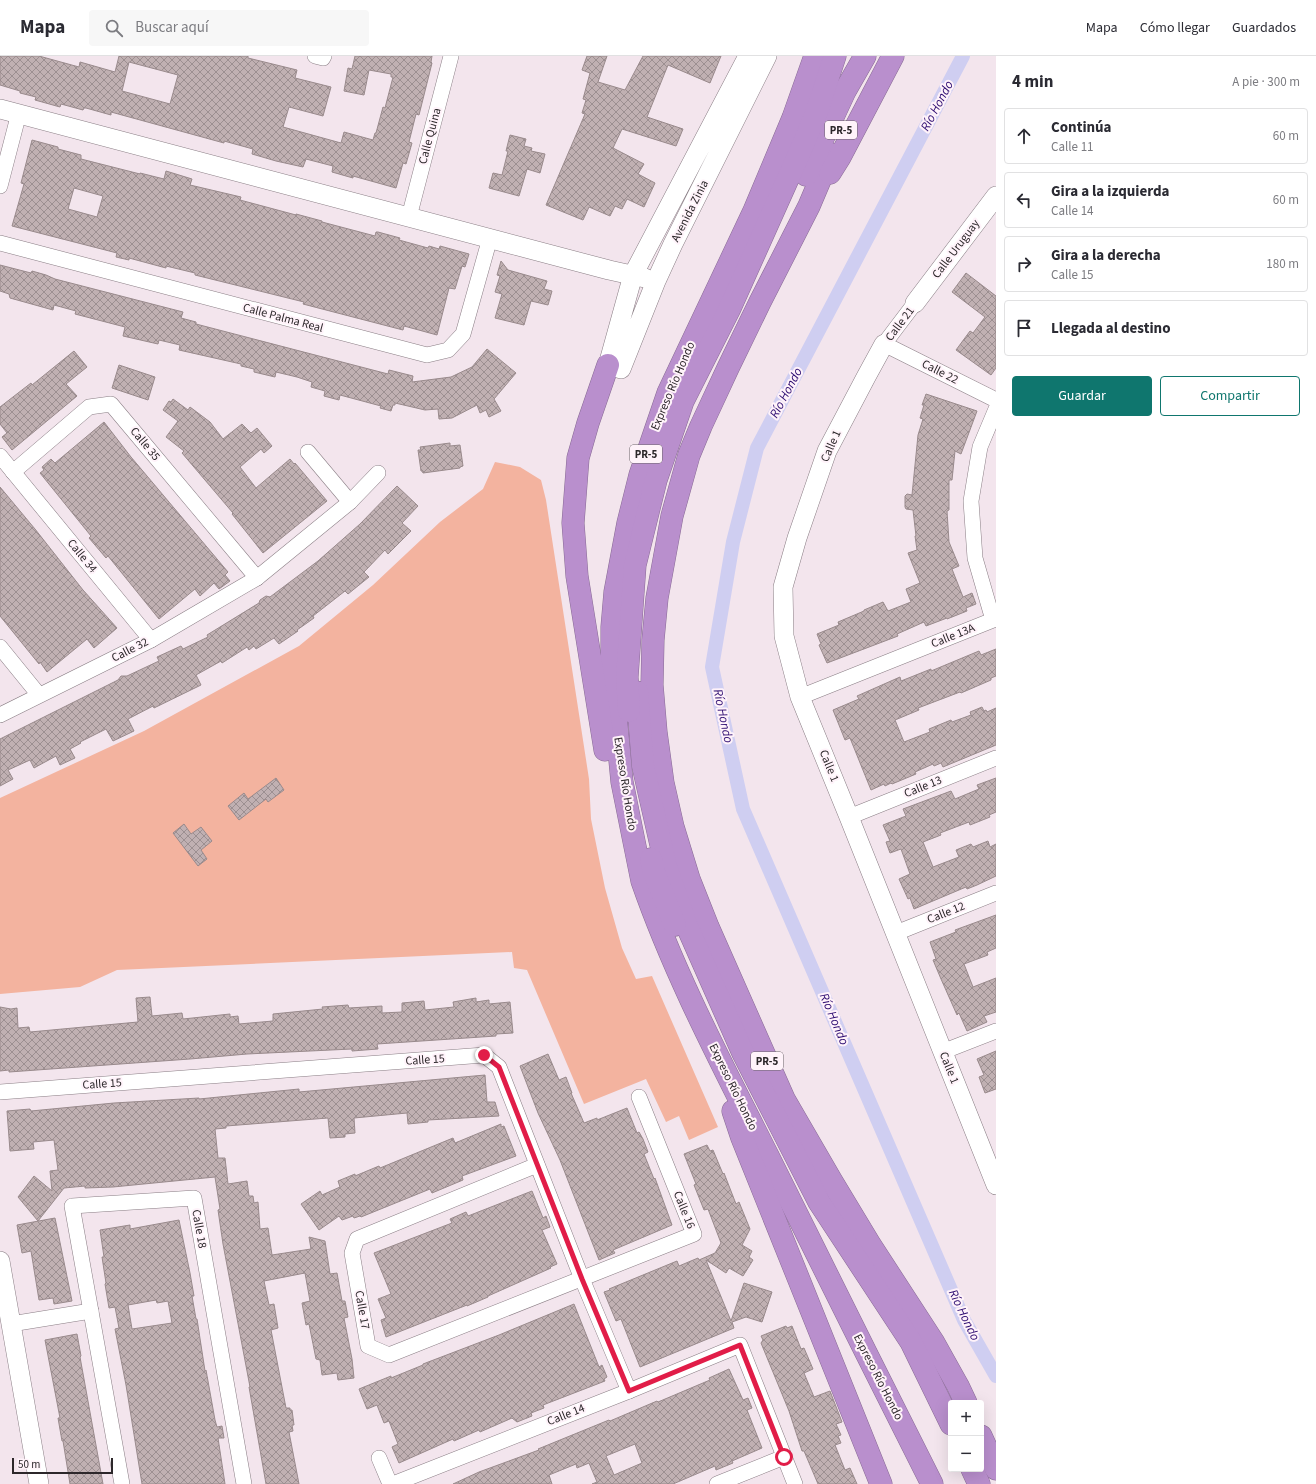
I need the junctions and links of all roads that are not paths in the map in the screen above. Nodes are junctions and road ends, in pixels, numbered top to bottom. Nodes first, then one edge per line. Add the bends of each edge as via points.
1 (315, 56) edge
2 (324, 56) edge
3 (451, 56) edge
4 (748, 56) edge
5 (767, 56) edge
6 (815, 56) edge
7 (835, 56) edge
8 (844, 56) edge
9 (858, 56) edge
10 (865, 56) edge
11 (877, 56) edge
12 (892, 56) edge
13 (845, 91) junction
14 (0, 109) edge
15 (19, 114) junction
16 (816, 114) junction
17 (0, 186) edge
18 (996, 196) edge
19 (809, 206) junction
20 (409, 216) junction
21 (490, 238) junction
22 (0, 243) edge
23 (633, 275) junction
24 (656, 281) junction
25 (915, 303) joint
26 (884, 344) junction
27 (615, 367) junction
28 (996, 400) edge
29 (996, 409) edge
30 (308, 452) dead end
31 (0, 456) edge
32 (13, 472) junction
33 (378, 473) dead end
34 (350, 502) junction
35 (257, 578) junction
36 (151, 640) junction
37 (0, 647) edge
38 (39, 695) junction
39 (800, 697) junction
40 (0, 715) edge
41 (996, 758) edge
42 (849, 816) junction
43 (642, 881) junction
44 (996, 893) edge
45 (896, 933) junction
46 (996, 1031) edge
47 (714, 1049) junction
48 (942, 1052) junction
49 (0, 1092) edge
50 (638, 1097) dead end
51 (538, 1165) junction
52 (994, 1177) edge
53 (0, 1261) edge
54 (582, 1279) junction
55 (91, 1311) junction
56 (11, 1324) junction
57 (629, 1391) junction
58 (965, 1400) edge
59 (948, 1418) edge
60 (984, 1443) edge
61 (784, 1457) junction
62 (379, 1458) dead end
63 (996, 1469) edge
64 (973, 1472) edge
65 (39, 1484) edge
66 (122, 1484) edge
67 (244, 1484) edge
68 (391, 1484) edge
69 (717, 1484) edge
70 (795, 1484) edge
71 (881, 1484) edge
72 (932, 1484) edge
73 (935, 1484) edge
74 (979, 1484) edge

1 - 2 street
3 - 20 street, Calle Quina
4 - 23 street, Avenida Zinia
5 - 24 street, Avenida Zinia
6 - 43 highway, Expreso Río Hondo / PR-5 via 794,118 754,211 668,394 640,475 628,523 615,592 612,677 622,782
7 - 16 highway
8 - 16 highway
9 - 13 highway
10 - 13 highway
11 - 19 highway, PR-5 via 843,124
12 - 19 highway via 840,157
13 - 59 highway via 695,407 654,522 636,677 643,766 666,867 692,938 743,1053 819,1202 911,1342
14 - 15 street
15 - 17 street
15 - 20 street
16 - 73 highway via 730,308 683,401 656,480 635,565 627,677 630,753 638,809 654,872 676,928 728,1047 917,1434
18 - 25 street, Calle Uruguay
19 - 58 highway, PR-5 via 734,355 689,455 672,516 657,598 652,685 656,732 663,783 689,878 784,1099 850,1212 934,1343
20 - 21 street
21 - 22 street, Calle Palma Real via 463,334 448,350 427,356
21 - 23 street
23 - 24 street
23 - 27 street, Avenida Zinia
24 - 27 street, Avenida Zinia
25 - 26 street, Calle 21
26 - 28 street, Calle 22
26 - 39 street, Calle 1 via 827,452 783,587 784,636
27 - 43 highway via 588,423 578,458 574,543 577,576 614,801 626,850
29 - 39 street, Calle 13A via 980,447 972,501 975,558 994,620
30 - 34 street
31 - 32 street, Calle 34
32 - 35 street, Calle 35 via 89,407 111,404
32 - 36 street, Calle 34
33 - 34 street, Calle 32
34 - 35 street, Calle 32
35 - 36 street, Calle 32
36 - 38 street, Calle 32
37 - 38 street
38 - 40 street, Calle 32
39 - 42 street, Calle 1
41 - 42 street, Calle 13
42 - 45 street, Calle 1
43 - 47 highway, Expreso Río Hondo / PR-5 via 676,967
44 - 45 street, Calle 12
45 - 48 street, Calle 1
46 - 48 street
47 - 71 highway via 742,1138
47 - 72 highway, Expreso Río Hondo / PR-5
48 - 52 street, Calle 1
49 - 51 street, Calle 15 via 484,1055 499,1067
50 - 54 street, Calle 16 via 694,1234
51 - 54 street, Calle 15
51 - 54 street, Calle 17 via 357,1239 352,1253 368,1346 389,1355
53 - 56 street
54 - 57 street, Calle 15
55 - 56 street
55 - 66 street, Calle 18
55 - 67 street, Calle 18 via 72,1206 194,1198
56 - 65 street
57 - 61 street, Calle 14 via 740,1345
57 - 68 street, Calle 14
60 - 63 highway
61 - 69 street
61 - 70 street
62 - 68 street
64 - 74 highway

